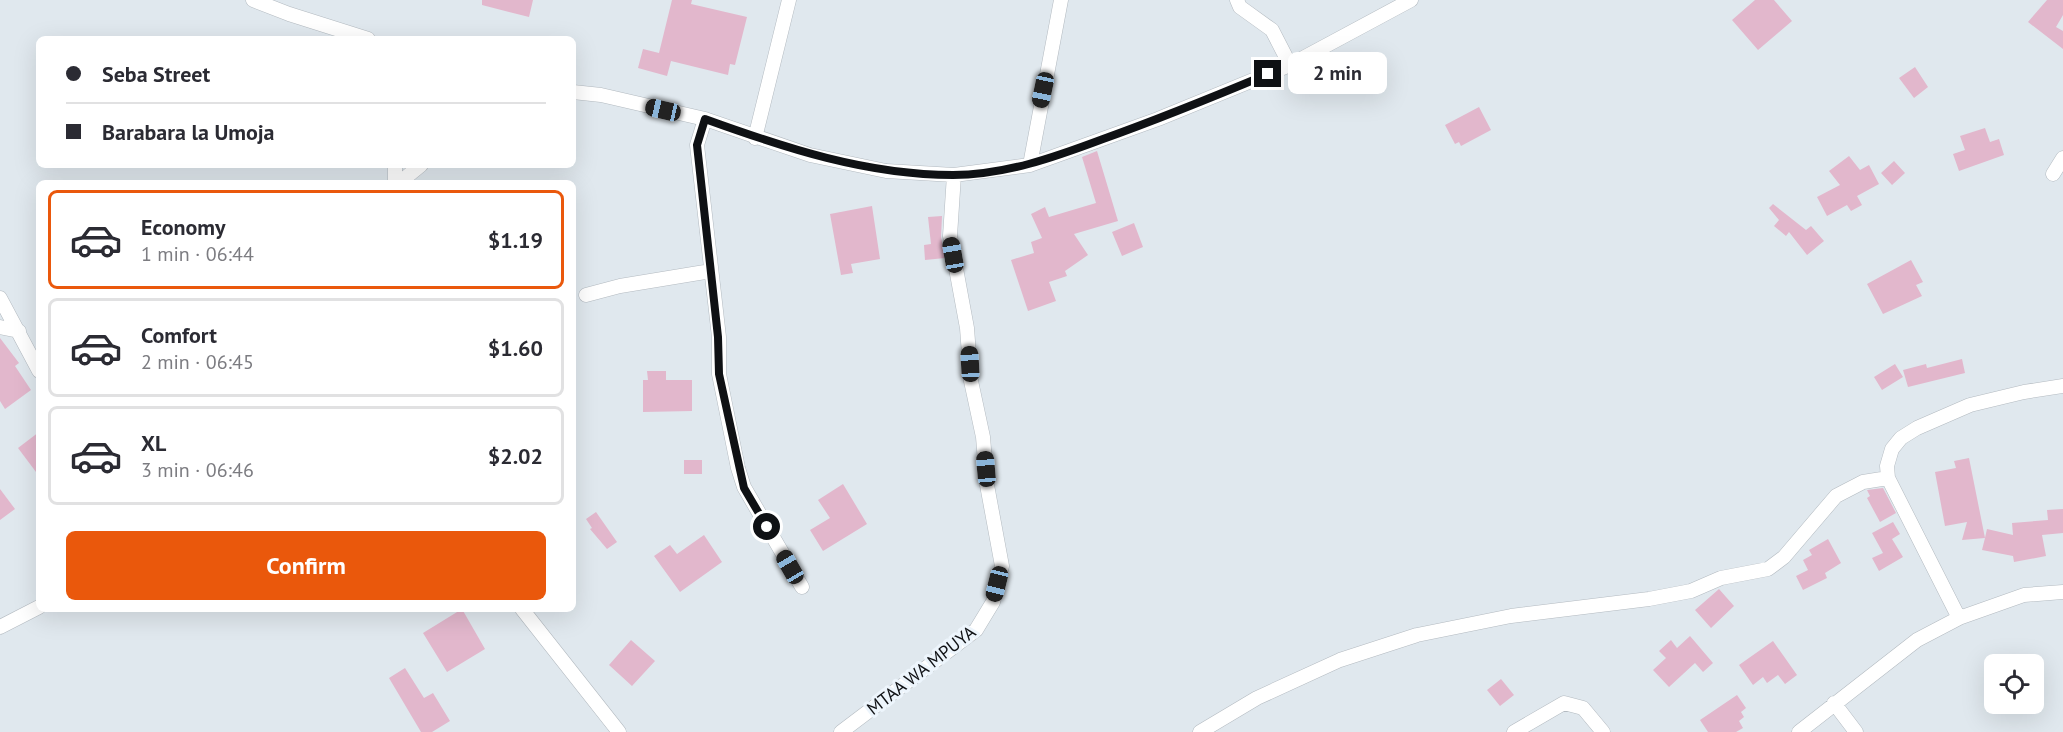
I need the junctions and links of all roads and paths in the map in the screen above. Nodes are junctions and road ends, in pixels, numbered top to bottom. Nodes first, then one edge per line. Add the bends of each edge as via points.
1 (253, 0) edge
2 (789, 0) edge
3 (1061, 0) edge
4 (1237, 0) edge
5 (1411, 0) edge
6 (289, 7) edge
7 (361, 36) edge
8 (1290, 65) junction
9 (576, 92) edge
10 (705, 119) junction
11 (755, 138) junction
12 (2063, 158) edge
13 (1030, 165) junction
14 (417, 168) edge
15 (2053, 174) dead end
16 (954, 175) junction
17 (401, 180) edge
18 (711, 271) junction
19 (586, 295) dead end
20 (0, 298) edge
21 (0, 327) edge
22 (19, 332) junction
23 (36, 365) edge
24 (2063, 386) edge
25 (1888, 478) junction
26 (802, 587) dead end
27 (2063, 592) edge
28 (36, 609) edge
29 (524, 612) edge
30 (1959, 618) junction
31 (0, 627) edge
32 (1834, 704) junction
33 (619, 732) edge
34 (841, 732) edge
35 (1200, 732) edge
36 (1514, 732) edge
37 (1603, 732) edge
38 (1799, 732) edge
39 (1857, 732) edge

1 - 6 street
2 - 11 street
3 - 13 street
4 - 8 street via 1240,7 1272,30
5 - 8 street
6 - 7 street
8 - 13 street via 1158,120
9 - 10 street
10 - 11 street
10 - 18 street via 697,145
11 - 16 street via 810,155 886,171
12 - 15 street
13 - 16 street
14 - 17 street
16 - 34 street, MTAA WA MPUYA via 950,236 1002,566 993,602 976,630
18 - 19 street
18 - 26 street via 719,374 744,488
20 - 22 street
21 - 22 street
22 - 23 street
24 - 25 street via 1970,405 1917,428 1892,448
25 - 30 street
25 - 35 street via 1863,482 1836,496 1784,557 1768,569 1721,578 1670,596 1511,616 1417,635 1340,660 1257,698
27 - 30 street via 2024,595
28 - 31 street
29 - 33 street
30 - 32 street via 1917,640
32 - 38 street
32 - 39 street
36 - 37 street via 1557,706 1572,704 1583,708

